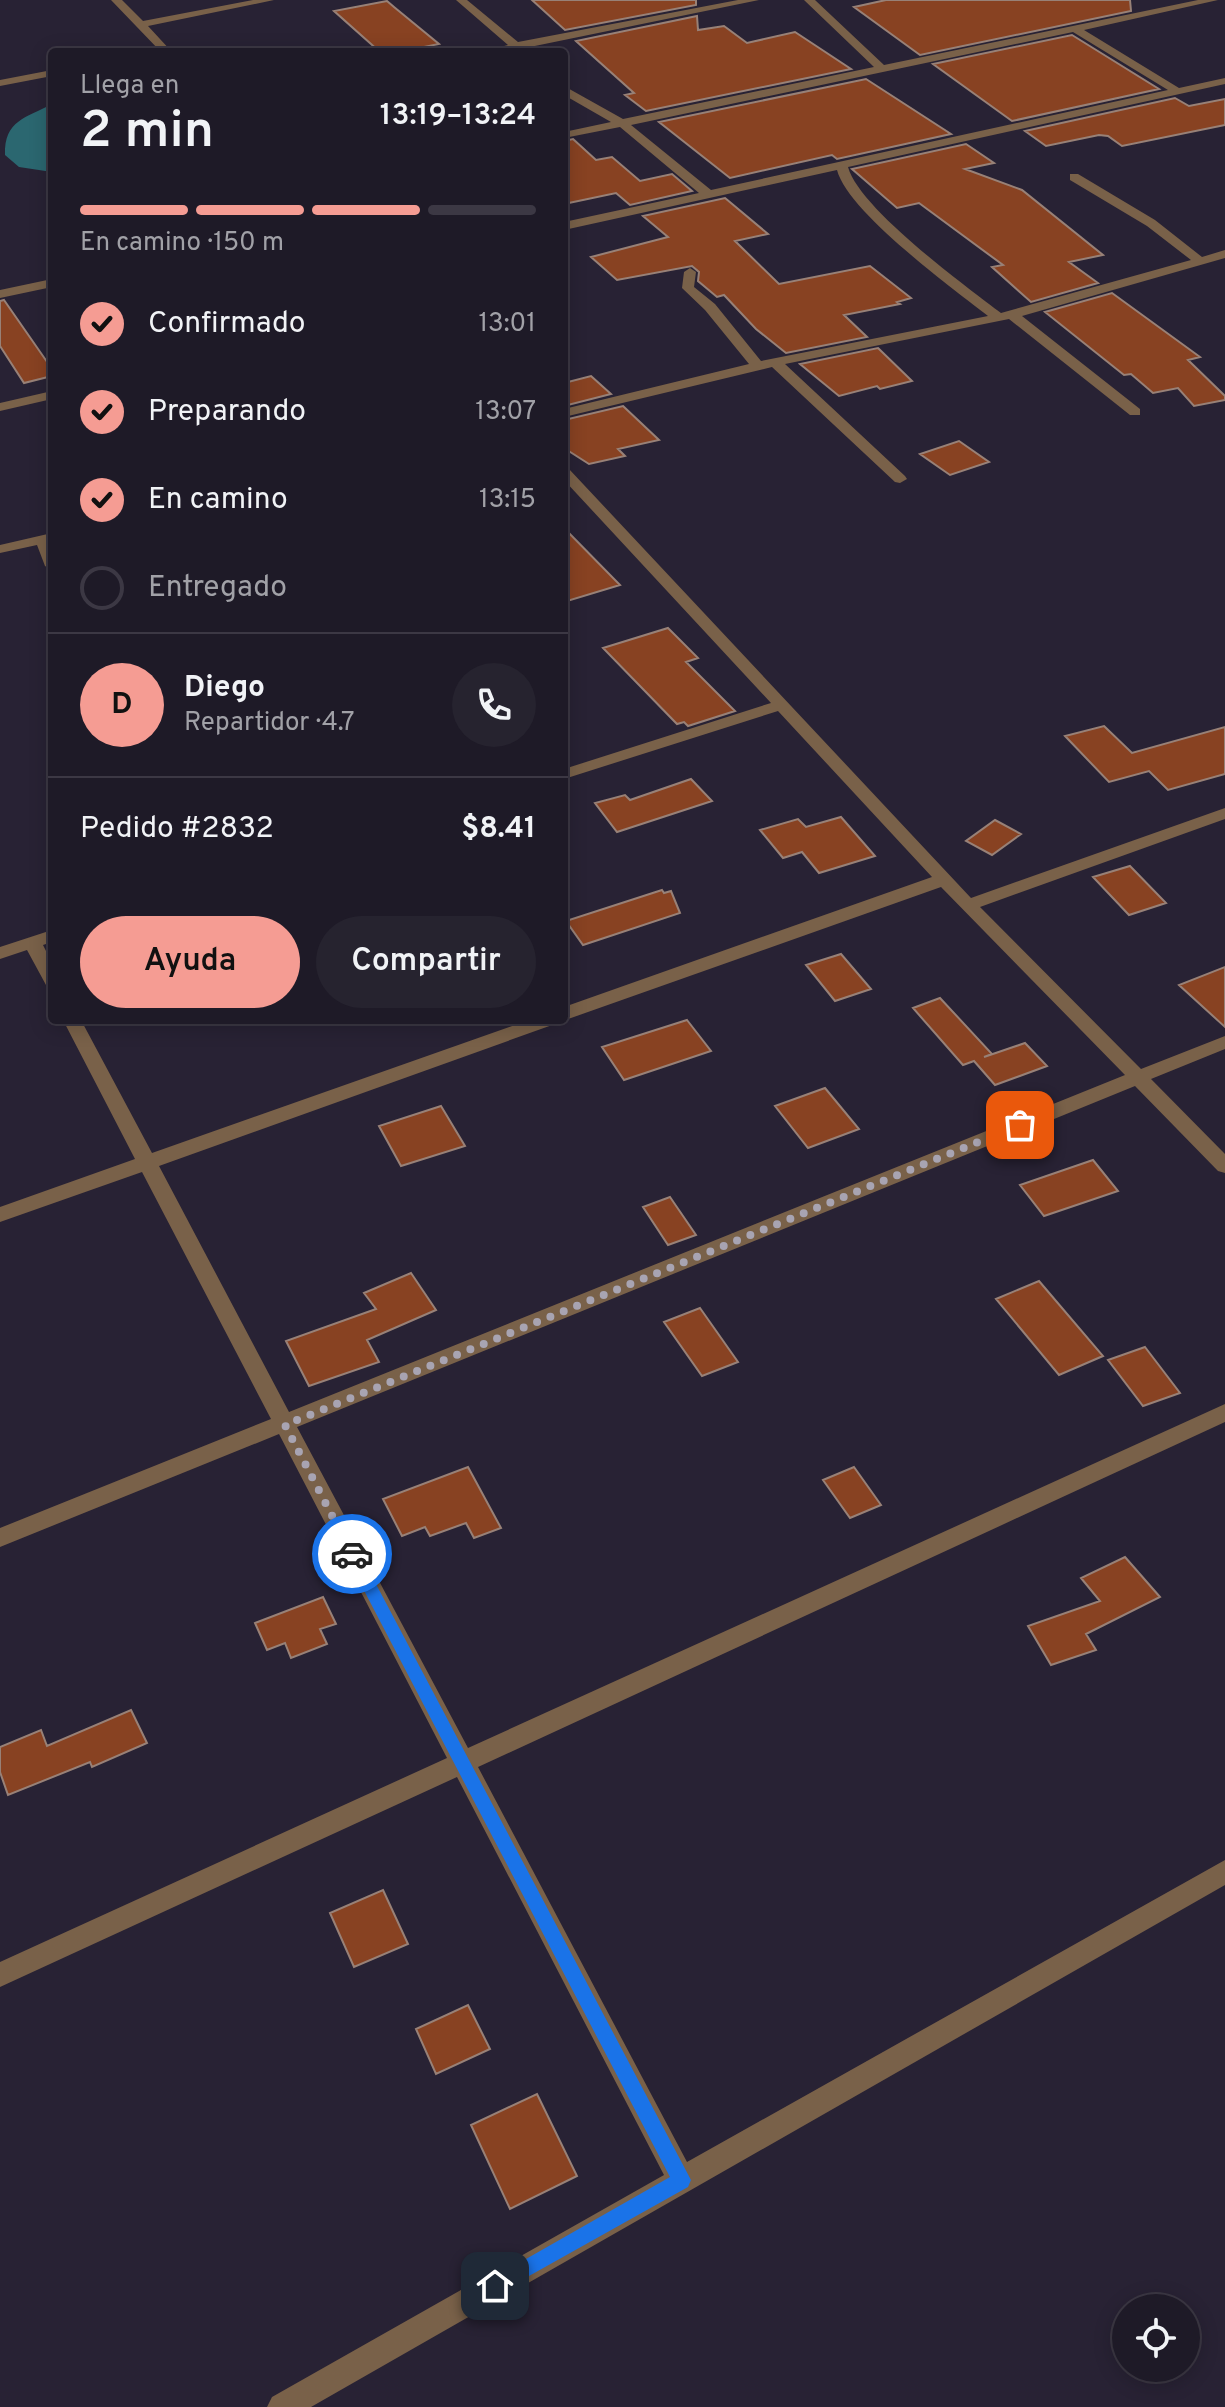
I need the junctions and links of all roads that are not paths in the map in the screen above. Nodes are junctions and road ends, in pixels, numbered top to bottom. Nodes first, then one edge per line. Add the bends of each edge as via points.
1 (116, 0) edge
2 (269, 0) edge
3 (461, 0) edge
4 (754, 0) edge
5 (809, 0) edge
6 (1158, 0) edge
7 (1210, 3) edge
8 (1176, 8) junction
9 (138, 25) junction
10 (1075, 29) junction
11 (160, 48) edge
12 (519, 48) edge
13 (525, 48) edge
14 (882, 69) junction
15 (48, 74) edge
16 (1225, 81) edge
17 (0, 83) edge
18 (1177, 91) junction
19 (568, 92) edge
20 (622, 123) junction
21 (568, 134) edge
22 (841, 164) junction
23 (1074, 177) dead end
24 (707, 193) junction
25 (568, 225) edge
26 (1225, 254) edge
27 (1200, 261) junction
28 (690, 272) dead end
29 (48, 284) edge
30 (0, 294) edge
31 (1005, 316) junction
32 (775, 362) junction
33 (758, 366) junction
34 (48, 396) edge
35 (0, 407) edge
36 (568, 412) edge
37 (1135, 412) dead end
38 (568, 476) edge
39 (900, 479) dead end
40 (47, 538) edge
41 (0, 549) edge
42 (782, 705) junction
43 (568, 773) edge
44 (1225, 813) edge
45 (945, 879) junction
46 (968, 905) junction
47 (48, 937) edge
48 (32, 942) junction
49 (0, 953) edge
50 (48, 973) edge
51 (568, 1013) edge
52 (74, 1024) edge
53 (537, 1024) edge
54 (1225, 1042) edge
55 (1138, 1077) junction
56 (147, 1162) junction
57 (1225, 1166) edge
58 (0, 1215) edge
59 (1225, 1412) edge
60 (285, 1425) junction
61 (0, 1538) edge
62 (462, 1763) junction
63 (1225, 1872) edge
64 (0, 1975) edge
65 (682, 2180) junction
66 (282, 2407) edge

1 - 9 street
2 - 9 street
3 - 12 street
4 - 13 street
5 - 14 street
6 - 8 street
7 - 8 street
8 - 10 street
9 - 11 street
10 - 14 street
10 - 18 street
14 - 20 street
15 - 17 street
16 - 18 street
18 - 22 street
19 - 20 street
20 - 21 street
20 - 24 street
22 - 24 street
22 - 31 street via 846,183 861,202 951,281
23 - 27 street via 1151,223
24 - 25 street
26 - 27 street
27 - 31 street
28 - 33 street via 688,288
29 - 30 street
31 - 32 street
31 - 37 street
32 - 33 street
32 - 39 street
33 - 36 street
34 - 35 street
38 - 42 street
40 - 41 street
42 - 43 street
42 - 45 street
44 - 46 street
45 - 46 street
45 - 51 street
46 - 55 street
47 - 48 street
48 - 49 street
48 - 50 street
52 - 56 street
53 - 56 street
54 - 55 street
55 - 57 street
55 - 60 street
56 - 58 street
56 - 60 street
59 - 62 street
60 - 61 street
60 - 62 street
62 - 64 street
62 - 65 street
63 - 65 street
65 - 66 street

